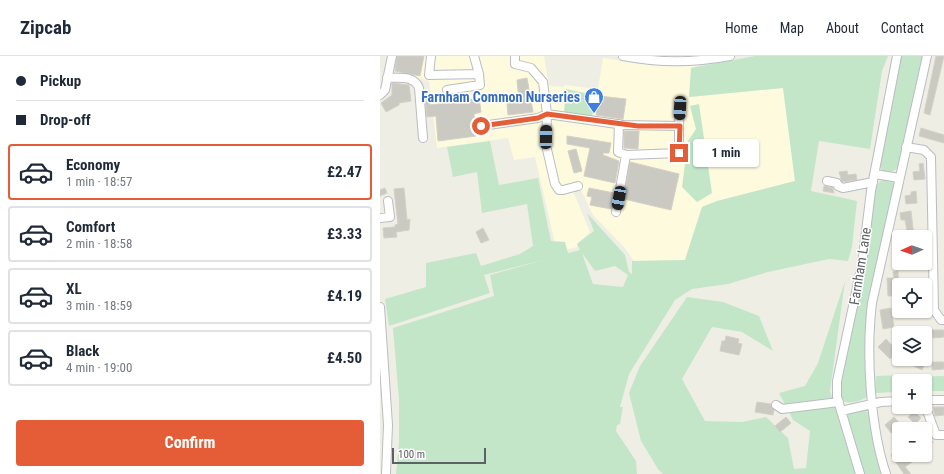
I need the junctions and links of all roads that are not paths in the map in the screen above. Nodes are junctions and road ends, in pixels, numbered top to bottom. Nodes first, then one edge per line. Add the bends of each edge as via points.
1 (392, 56) edge
2 (431, 56) edge
3 (474, 56) edge
4 (515, 56) edge
5 (623, 56) edge
6 (730, 56) edge
7 (897, 56) edge
8 (927, 56) edge
9 (479, 74) junction
10 (387, 78) junction
11 (447, 90) dead end
12 (380, 95) edge
13 (680, 108) dead end
14 (547, 114) junction
15 (619, 124) junction
16 (481, 126) dead end
17 (680, 126) junction
18 (423, 138) dead end
19 (906, 147) junction
20 (626, 156) junction
21 (874, 178) junction
22 (899, 178) junction
23 (827, 181) dead end
24 (578, 186) dead end
25 (388, 201) dead end
26 (616, 212) dead end
27 (380, 218) edge
28 (380, 307) edge
29 (944, 320) edge
30 (932, 400) edge
31 (944, 400) edge
32 (839, 402) junction
33 (892, 402) edge
34 (873, 404) junction
35 (776, 405) dead end
36 (841, 411) junction
37 (928, 414) edge
38 (944, 435) edge
39 (386, 474) edge
40 (860, 474) edge
41 (886, 474) edge

1 - 10 street
2 - 9 street via 430,75
3 - 9 street
4 - 14 street via 515,64 531,68 543,82
5 - 6 street via 688,62
7 - 21 street, Farnham Lane
8 - 19 street
9 - 11 street via 480,85
10 - 12 street via 385,90
10 - 18 street via 412,79 417,82
13 - 17 street
14 - 15 street
14 - 16 street via 538,118
14 - 24 street via 546,145 555,184 559,190
15 - 17 street
15 - 20 street via 618,152
17 - 20 street via 679,153
19 - 22 street
19 - 29 street via 924,150 931,157 934,310 941,320
20 - 26 street
21 - 22 street
21 - 23 street via 843,188 837,183
21 - 32 street, Farnham Lane via 860,270 837,381
22 - 34 street via 872,303 869,332
25 - 27 street via 390,217
28 - 39 street via 388,425
30 - 31 street
32 - 35 street via 782,409
32 - 36 street, Farnham Lane
33 - 34 street
34 - 36 street
34 - 41 street
36 - 40 street, Farnham Lane
37 - 38 street via 936,435

